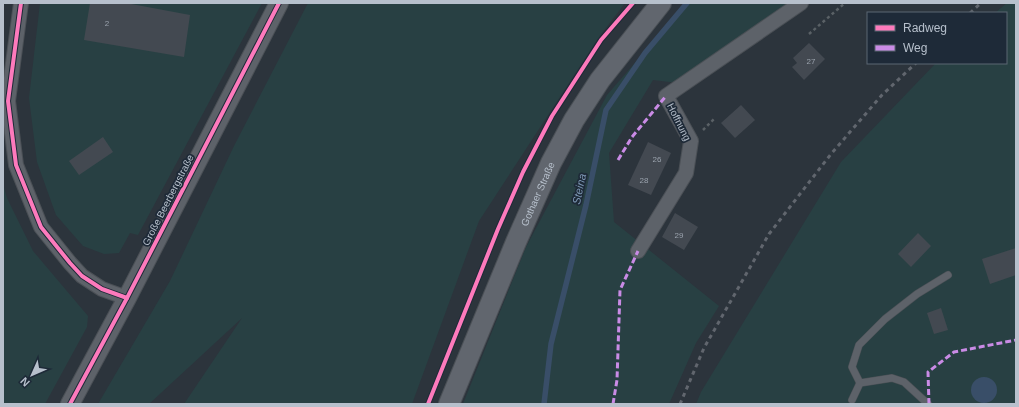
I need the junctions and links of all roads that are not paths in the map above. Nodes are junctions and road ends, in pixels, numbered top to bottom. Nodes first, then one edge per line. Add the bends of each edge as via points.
1 (21, 3) edge
2 (279, 3) edge
3 (661, 3) edge
4 (801, 3) edge
5 (638, 251) dead end
6 (948, 275) dead end
7 (127, 298) junction
8 (860, 383) junction
9 (852, 400) dead end
10 (70, 404) edge
11 (449, 404) edge
12 (928, 404) edge

1 - 7 street via 8,101 16,165 41,226 70,263 82,276 102,289
2 - 7 street, Große Beerbergstraße
3 - 11 main road, Gothaer Straße via 600,80 574,120 551,163
4 - 5 street, Hoffnung via 666,96 691,141 686,173
6 - 8 lane via 916,294 885,319 859,345 852,367
7 - 10 street, Große Beerbergstraße
8 - 9 lane
8 - 12 lane via 892,378 904,382

